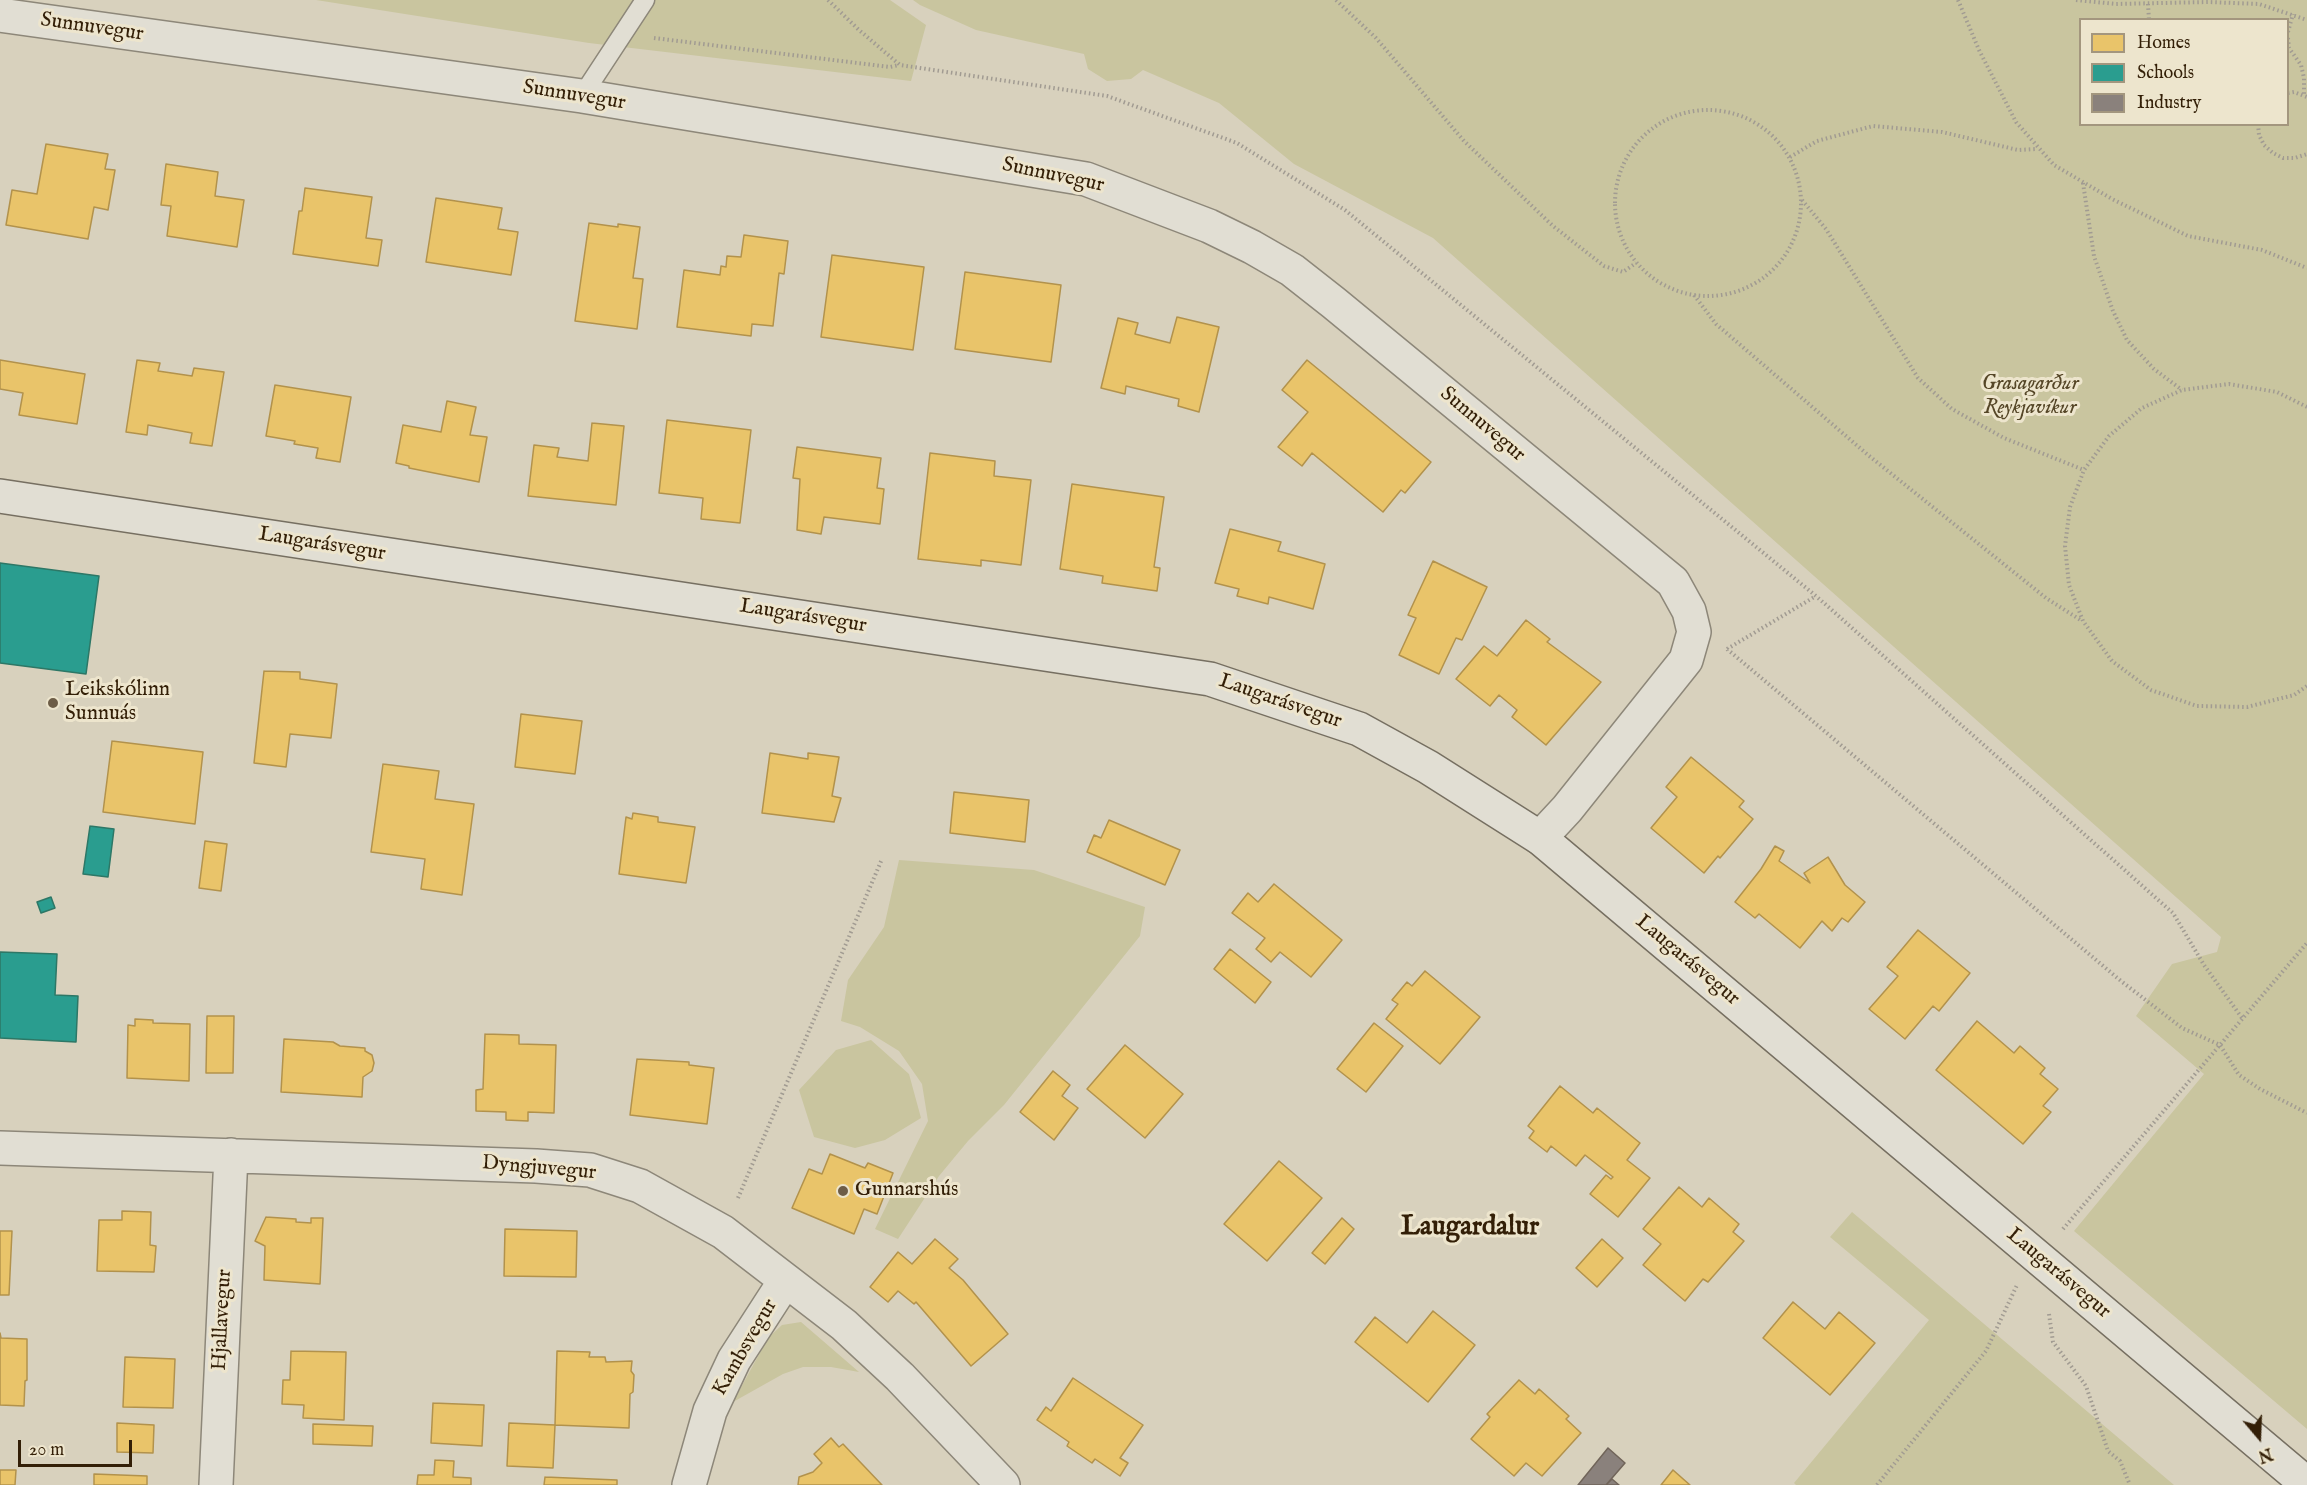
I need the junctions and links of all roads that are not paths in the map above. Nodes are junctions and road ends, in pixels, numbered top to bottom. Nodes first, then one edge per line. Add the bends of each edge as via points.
1 (645, 0) edge
2 (0, 15) edge
3 (582, 96) junction
4 (0, 496) edge
5 (1540, 838) junction
6 (0, 1148) edge
7 (231, 1155) junction
8 (785, 1281) junction
9 (216, 1485) edge
10 (689, 1485) edge
11 (1003, 1485) edge
12 (2307, 1485) edge

1 - 3 lane
2 - 3 street, Sunnuvegur
3 - 5 street, Sunnuvegur via 1086,179 1220,231 1300,277 1673,582 1689,611 1694,632 1686,660
4 - 5 street, Laugarásvegur via 1210,679 1359,729 1428,766
5 - 12 street, Laugarásvegur
6 - 7 street, Dyngjuvegur
7 - 8 street, Dyngjuvegur via 590,1170 640,1186 723,1232
7 - 9 street, Hjallavegur
8 - 10 street, Kambsvegur via 734,1360 710,1412
8 - 11 street, Dyngjuvegur via 844,1325 900,1377

